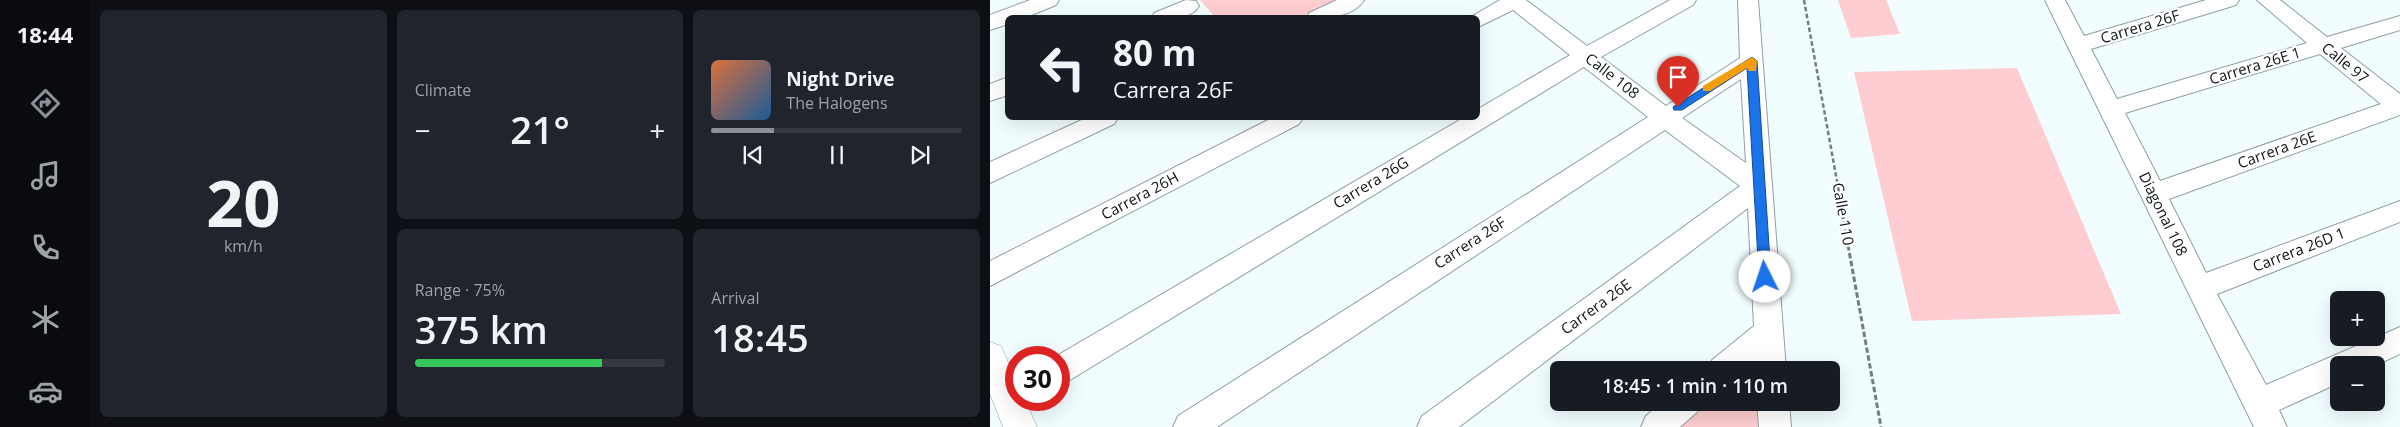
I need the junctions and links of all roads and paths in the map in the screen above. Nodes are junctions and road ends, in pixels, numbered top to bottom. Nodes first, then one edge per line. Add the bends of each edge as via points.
1 (1049, 0) edge
2 (1354, 0) edge
3 (1515, 0) edge
4 (1686, 0) edge
5 (1748, 0) edge
6 (1804, 0) edge
7 (2055, 0) edge
8 (2229, 0) edge
9 (2268, 0) edge
10 (1191, 8) edge
11 (1011, 15) edge
12 (1171, 15) edge
13 (1323, 15) edge
14 (1005, 17) edge
15 (1480, 19) edge
16 (990, 23) edge
17 (2400, 23) edge
18 (2079, 44) junction
19 (2324, 46) junction
20 (1585, 56) junction
21 (1752, 61) junction
22 (1005, 86) edge
23 (990, 93) edge
24 (2400, 107) edge
25 (2111, 109) junction
26 (1663, 116) junction
27 (1480, 119) edge
28 (1102, 120) edge
29 (1287, 120) edge
30 (1478, 120) edge
31 (990, 173) edge
32 (1759, 186) junction
33 (2154, 194) junction
34 (2400, 211) edge
35 (990, 274) edge
36 (2199, 288) junction
37 (1769, 331) junction
38 (2400, 340) edge
39 (990, 356) edge
40 (2365, 356) edge
41 (1734, 361) edge
42 (1771, 361) edge
43 (1070, 363) edge
44 (2330, 374) edge
45 (1005, 387) edge
46 (1676, 411) edge
47 (1773, 411) edge
48 (2265, 416) edge
49 (1190, 427) edge
50 (1433, 427) edge
51 (1657, 427) edge
52 (1774, 427) edge
53 (1881, 427) edge

1 - 11 street
2 - 13 street
3 - 15 street
3 - 20 street, Calle 108
4 - 20 street, Carrera 26G
5 - 21 street
6 - 53 path, Calle 110
7 - 18 street, Diagonal 108
8 - 18 street, Carrera 26F
9 - 19 street, Calle 97
10 - 12 street
14 - 16 street
17 - 19 street, Carrera 26E 1
18 - 25 street, Diagonal 108
19 - 24 street, Calle 97
19 - 25 street, Carrera 26E 1
20 - 26 street, Calle 108
20 - 27 street, Carrera 26G
21 - 26 street, Carrera 26F
21 - 32 street
22 - 23 street
24 - 33 street, Carrera 26E
25 - 33 street, Diagonal 108
26 - 32 street, Calle 108
26 - 49 street, Carrera 26F
28 - 31 street
29 - 35 street, Carrera 26H
30 - 43 street, Carrera 26G
32 - 37 street
32 - 50 street, Carrera 26E
33 - 36 street, Diagonal 108
34 - 36 street, Carrera 26D 1
36 - 48 street, Diagonal 108
37 - 41 street
37 - 42 street
38 - 40 street
39 - 45 street
44 - 48 street
46 - 51 street
47 - 52 street

